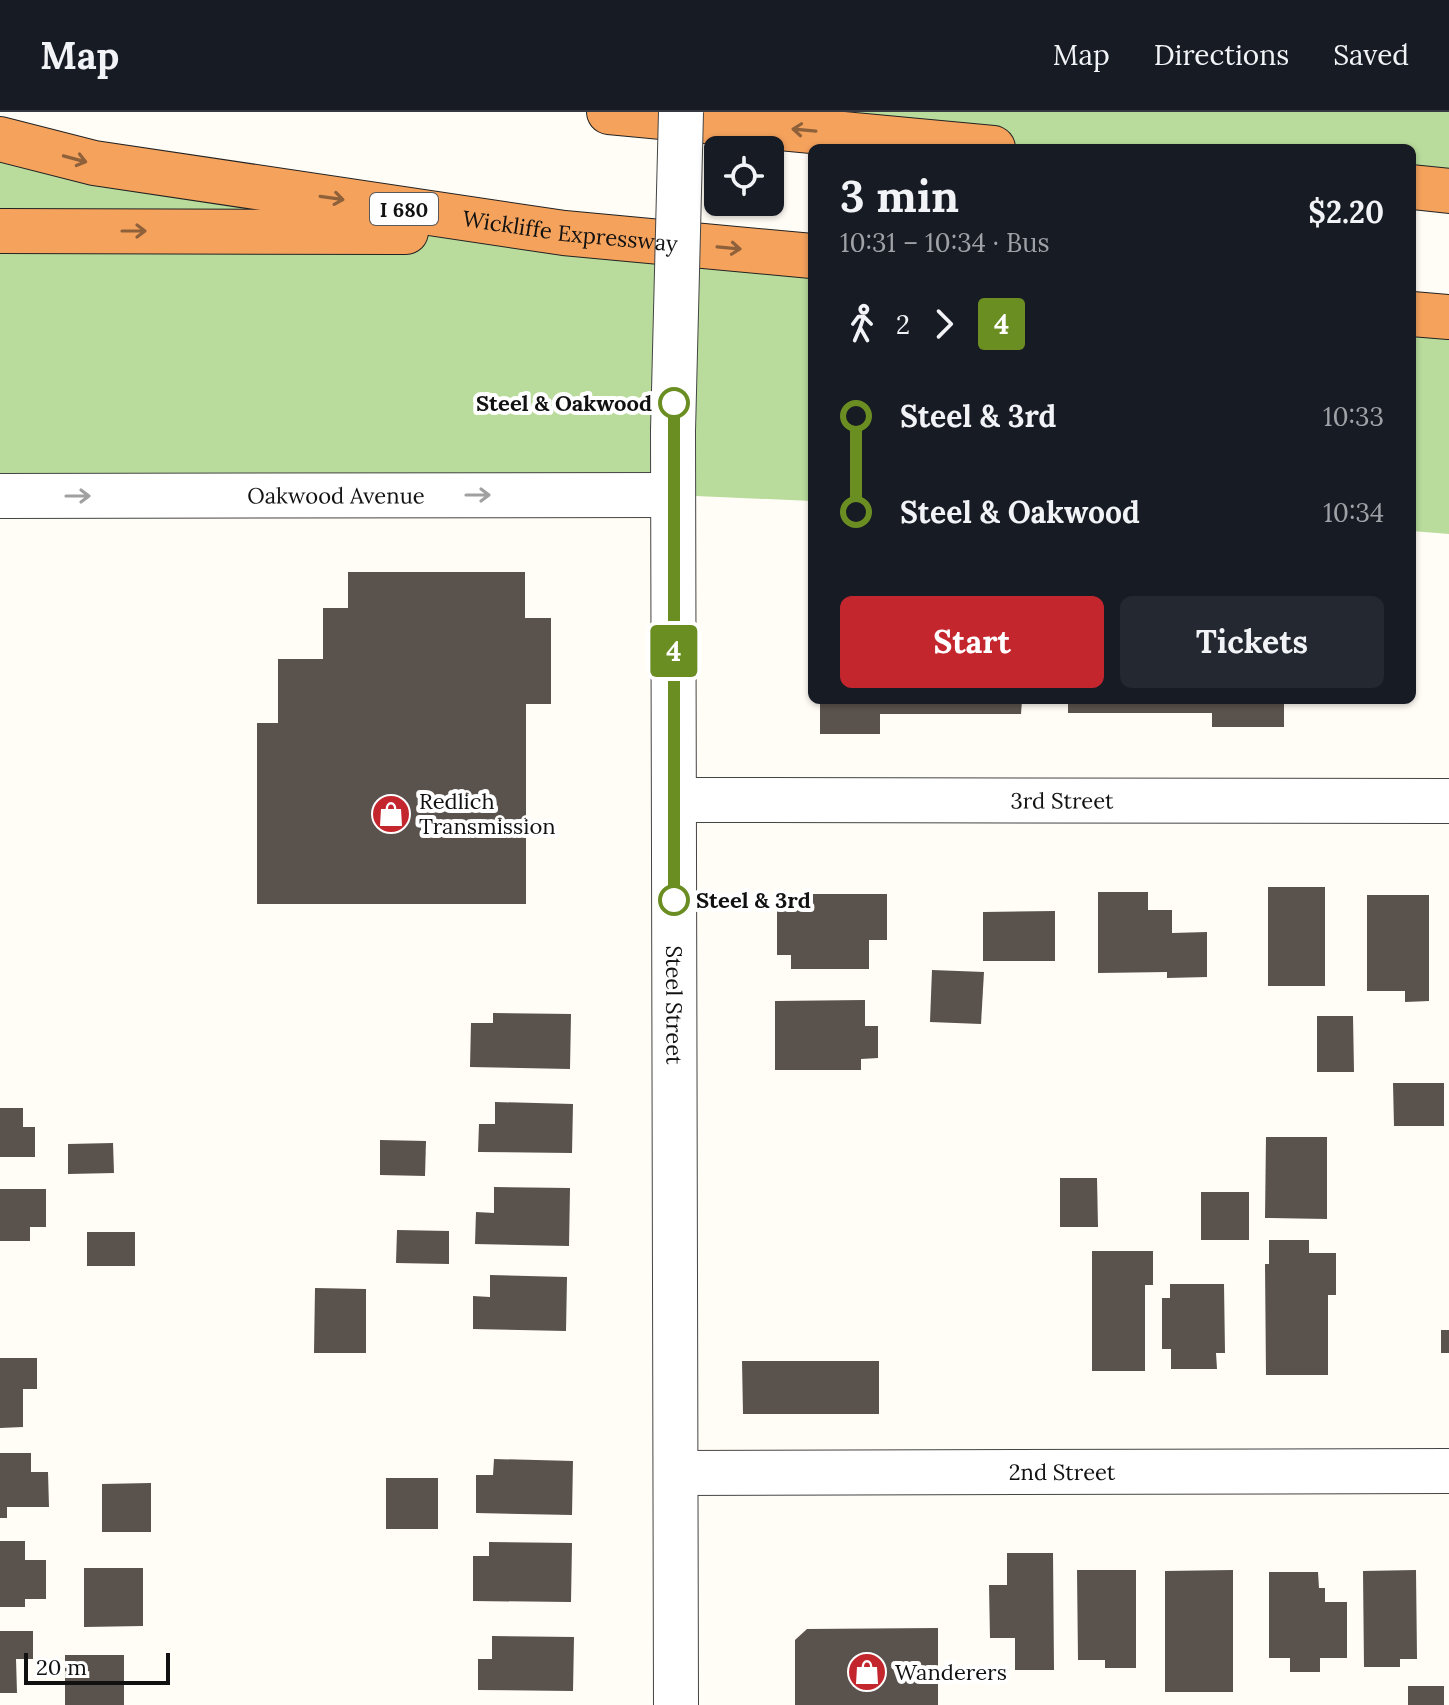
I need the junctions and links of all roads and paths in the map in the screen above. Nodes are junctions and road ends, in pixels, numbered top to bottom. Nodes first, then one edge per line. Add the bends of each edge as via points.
1 (609, 112) edge
2 (681, 112) edge
3 (0, 139) edge
4 (950, 144) edge
5 (1416, 187) edge
6 (1449, 191) edge
7 (0, 231) edge
8 (564, 233) junction
9 (808, 256) edge
10 (1416, 314) edge
11 (1449, 317) edge
12 (673, 495) junction
13 (0, 496) edge
14 (674, 800) junction
15 (1449, 801) edge
16 (1449, 1471) edge
17 (676, 1473) junction
18 (676, 1705) edge

4 -> 1 highway
2 - 12 street, Steel Street, bridge
3 -> 8 highway, Wickliffe Expressway / I 680 via 94,163
5 - 6 highway
7 -> 8 highway
8 -> 9 highway, Wickliffe Expressway / I 680
10 - 11 highway
13 -> 12 street, Oakwood Avenue
12 - 14 street, Steel Street
14 - 15 street, 3rd Street
14 - 17 street, Steel Street
16 - 17 street, 2nd Street
17 - 18 street, Steel Street

